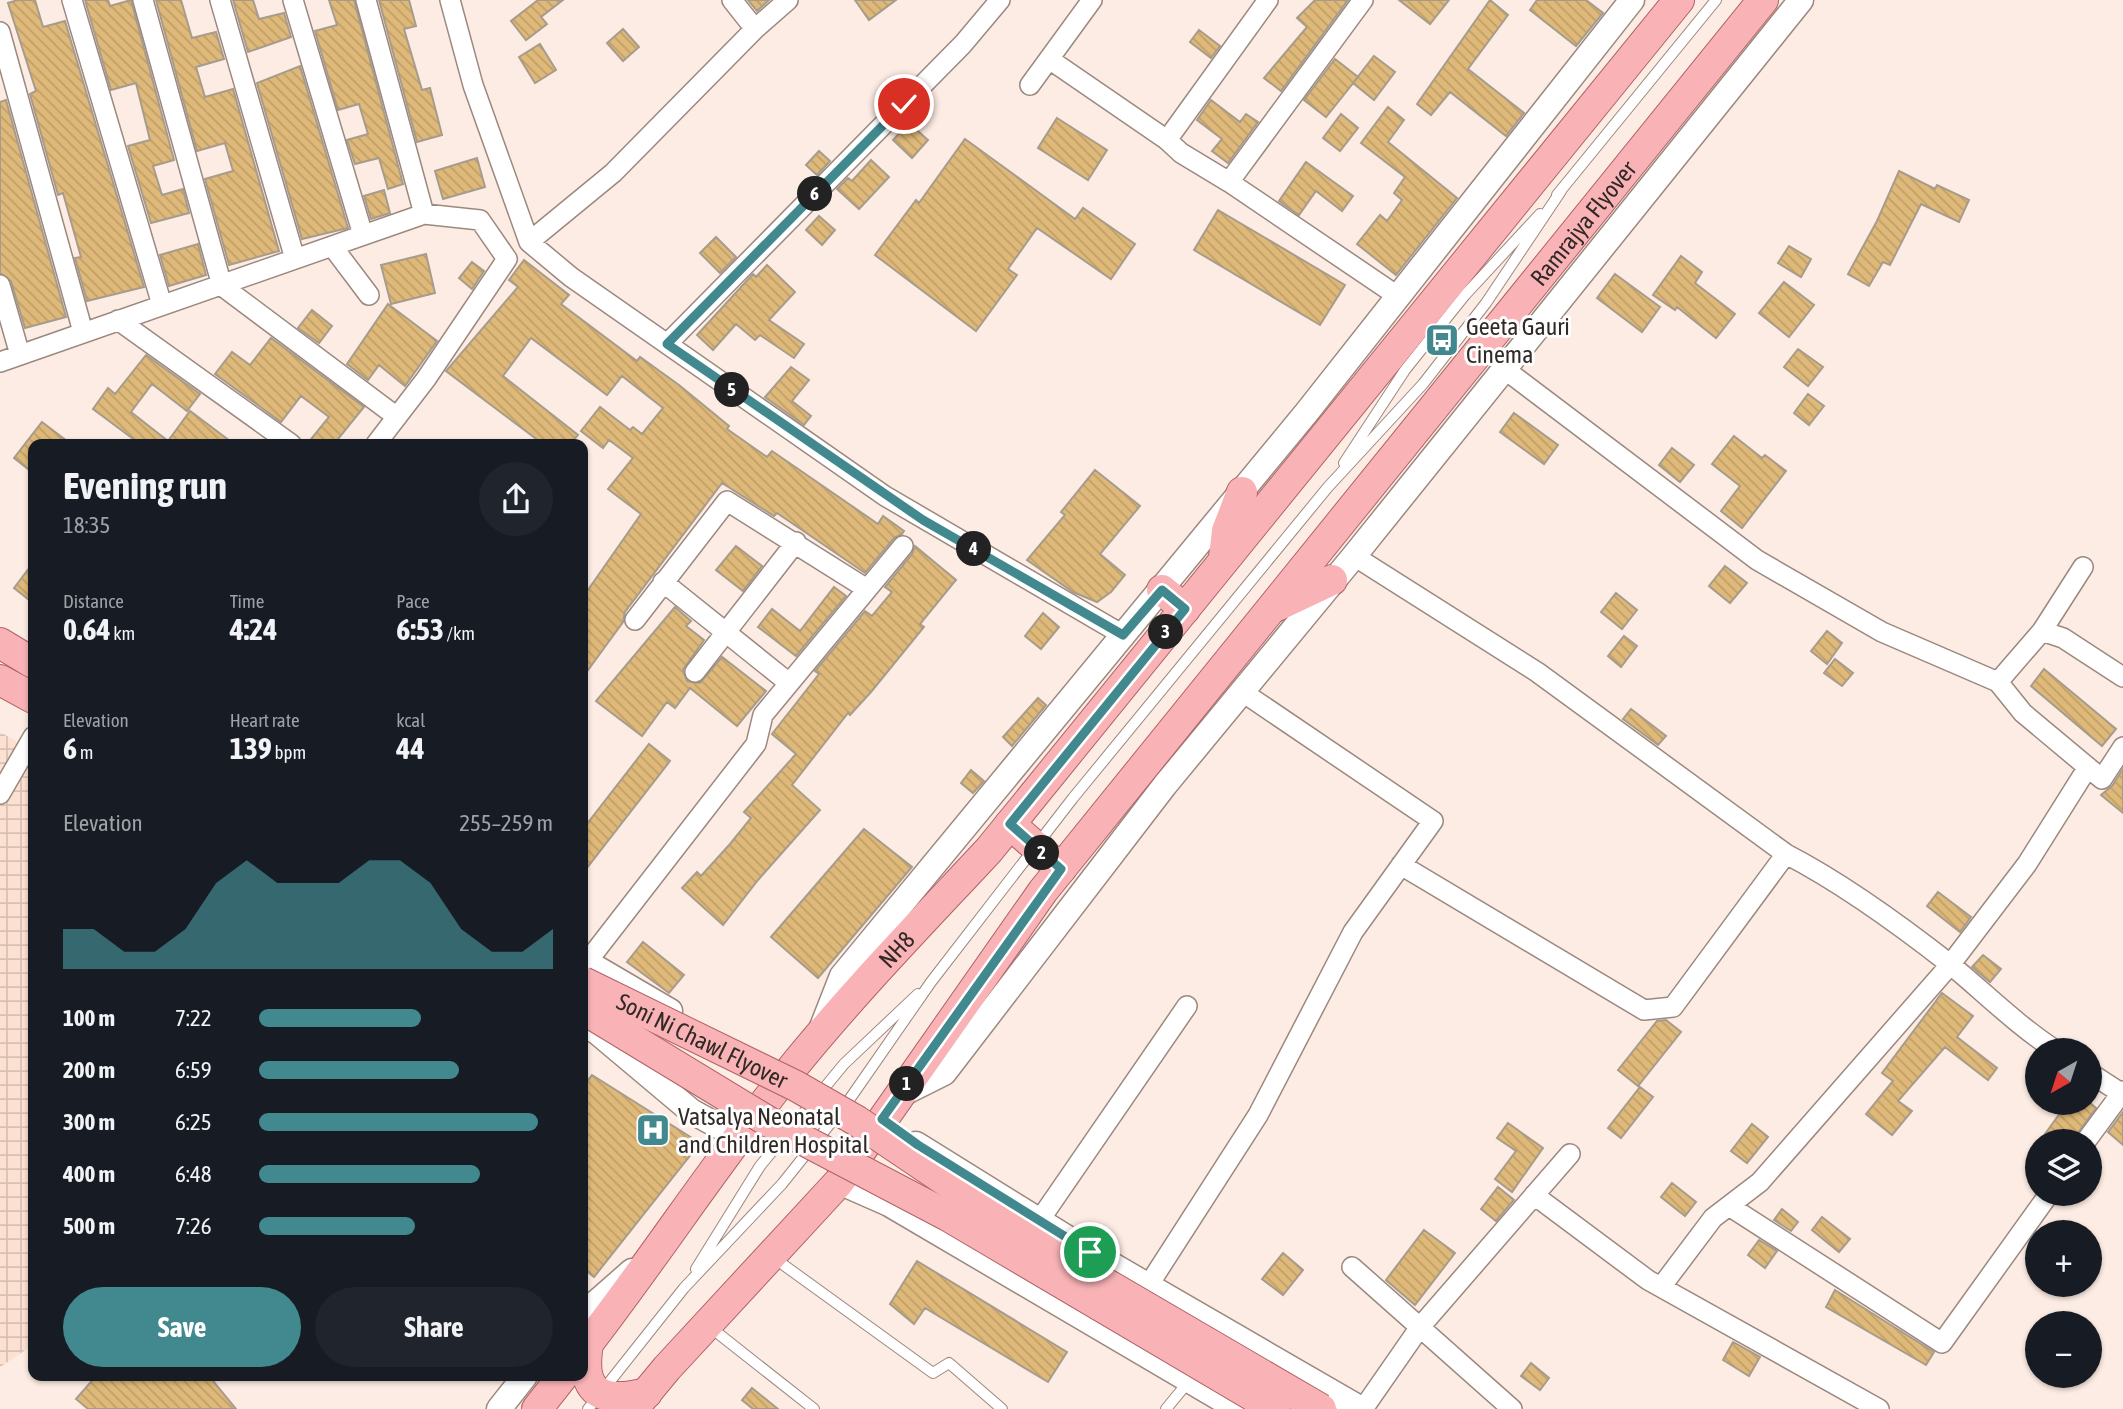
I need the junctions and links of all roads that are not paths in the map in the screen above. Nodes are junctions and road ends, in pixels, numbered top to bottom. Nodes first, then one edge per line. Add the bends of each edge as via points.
1 (72, 0) edge
2 (143, 0) edge
3 (220, 0) edge
4 (293, 0) edge
5 (366, 0) edge
6 (450, 0) edge
7 (732, 0) edge
8 (788, 0) edge
9 (1000, 0) edge
10 (1091, 0) edge
11 (1268, 0) edge
12 (1363, 0) edge
13 (1632, 0) edge
14 (1679, 0) edge
15 (1716, 0) edge
16 (1763, 0) edge
17 (1801, 0) edge
18 (755, 29) junction
19 (0, 32) edge
20 (1049, 59) junction
21 (1030, 85) dead end
22 (1167, 140) junction
23 (1229, 182) junction
24 (1561, 191) junction
25 (424, 214) junction
26 (363, 235) junction
27 (529, 242) junction
28 (332, 246) junction
29 (295, 259) junction
30 (0, 285) edge
31 (222, 286) junction
32 (369, 295) dead end
33 (1399, 297) junction
34 (162, 305) junction
35 (118, 320) junction
36 (83, 332) junction
37 (667, 344) junction
38 (20, 355) junction
39 (0, 362) edge
40 (1503, 368) junction
41 (397, 417) junction
42 (284, 439) edge
43 (380, 439) edge
44 (1328, 487) junction
45 (1242, 492) junction
46 (796, 542) junction
47 (903, 546) dead end
48 (1354, 556) junction
49 (1223, 561) junction
50 (2083, 567) dead end
51 (1332, 580) junction
52 (663, 582) junction
53 (867, 589) junction
54 (1162, 590) junction
55 (1185, 609) junction
56 (1271, 609) junction
57 (635, 620) dead end
58 (2042, 631) junction
59 (727, 633) junction
60 (1123, 635) junction
61 (0, 643) edge
62 (28, 660) edge
63 (695, 673) dead end
64 (2123, 677) edge
65 (0, 680) edge
66 (1998, 682) junction
67 (789, 683) junction
68 (1241, 691) junction
69 (28, 695) edge
70 (28, 746) edge
71 (2123, 747) edge
72 (2088, 768) junction
73 (0, 794) edge
74 (1010, 824) junction
75 (1035, 847) junction
76 (1786, 854) junction
77 (1401, 865) junction
78 (1061, 869) junction
79 (588, 963) edge
80 (1950, 965) junction
81 (588, 970) edge
82 (588, 970) edge
83 (931, 982) junction
84 (1187, 1006) dead end
85 (588, 1012) edge
86 (588, 1027) edge
87 (2037, 1038) edge
88 (817, 1041) junction
89 (791, 1070) junction
90 (2102, 1080) edge
91 (2122, 1092) edge
92 (900, 1095) junction
93 (882, 1119) junction
94 (2096, 1129) edge
95 (738, 1137) junction
96 (1570, 1154) dead end
97 (839, 1182) junction
98 (1534, 1195) junction
99 (1729, 1206) junction
100 (2040, 1206) edge
101 (1039, 1221) junction
102 (778, 1248) junction
103 (651, 1255) junction
104 (1352, 1266) dead end
105 (1148, 1286) junction
106 (684, 1287) junction
107 (1661, 1287) junction
108 (588, 1310) edge
109 (707, 1325) junction
110 (1420, 1327) junction
111 (588, 1343) edge
112 (1190, 1380) junction
113 (521, 1381) edge
114 (559, 1381) edge
115 (588, 1381) edge
116 (594, 1401) edge
117 (640, 1401) edge
118 (499, 1409) edge
119 (537, 1409) edge
120 (814, 1409) edge
121 (1002, 1409) edge
122 (1166, 1409) edge
123 (1238, 1409) edge
124 (1275, 1409) edge
125 (1321, 1409) edge
126 (1362, 1409) edge
127 (1512, 1409) edge
128 (1879, 1409) edge

1 - 34 street
2 - 31 street
3 - 29 street
4 - 26 street
5 - 25 street
6 - 27 street via 472,85
7 - 18 street
8 - 18 street
9 - 37 street via 963,44
10 - 20 street
11 - 22 street
12 - 23 street
13 - 33 street
14 - 49 main road
15 - 24 lane
16 - 56 main road, Ramrajya Flyover
17 - 40 street
18 - 27 street via 613,173
19 - 36 street
20 - 21 street
20 - 22 street
22 - 23 street
23 - 33 street
24 - 44 lane via 1486,303 1431,374
24 - 44 lane via 1465,295 1405,370
25 - 26 street
25 - 41 street via 480,220 507,259
26 - 28 street
27 - 37 street
28 - 29 street
28 - 32 street
29 - 31 street
30 - 38 street
31 - 34 street
31 - 41 street
33 - 45 street
34 - 35 street
35 - 36 street
35 - 42 street
36 - 38 street
37 - 60 street via 923,520
38 - 39 street
40 - 48 street
40 - 66 street via 1757,560 1881,632
41 - 43 street
44 - 75 lane
45 - 49 main road via 1227,531
45 - 54 street
46 - 52 street via 727,501
46 - 53 street
46 - 59 street
47 - 53 street
48 - 51 street
48 - 76 street via 1537,672
49 - 55 main road, NH8
50 - 58 street
51 - 56 main road
51 - 68 street
52 - 57 street
52 - 59 street
53 - 67 street
54 - 55 main road
54 - 60 street
55 - 74 main road, NH8
56 - 78 main road, Ramrajya Flyover
58 - 64 street via 2063,638
58 - 66 street
59 - 63 street
59 - 67 street
60 - 88 street via 842,976
61 - 62 main road
65 - 69 main road
66 - 72 street via 2023,713
67 - 79 street via 763,715 756,744
68 - 77 street via 1433,821
68 - 92 street via 944,1073
70 - 73 street
71 - 72 street via 2102,779
72 - 80 street via 2027,864
74 - 75 main road
74 - 88 main road, NH8
75 - 78 main road
75 - 83 lane
76 - 77 street via 1673,1007 1644,1010
76 - 80 street via 1821,872
77 - 105 street via 1353,932 1258,1115
78 - 92 main road, Ramrajya Flyover
80 - 87 street
80 - 99 street via 1760,1182
81 - 89 street
82 - 125 main road, Soni Ni Chawl Flyover, bridge via 857,1121 1045,1248
83 - 106 lane via 857,1090 782,1184
83 - 106 lane via 844,1064 761,1166
84 - 101 street
85 - 124 main road, Soni Ni Chawl Flyover, bridge via 769,1122 948,1216
86 - 95 street via 691,1111
88 - 89 main road, NH8
89 - 95 main road, NH8
90 - 91 street
91 - 94 street
92 - 93 main road, Ramrajya Flyover
93 - 97 main road, Ramrajya Flyover
93 - 101 street
95 - 103 main road, NH8
96 - 98 street
97 - 102 main road, Ramrajya Flyover
97 - 112 street via 889,1204
98 - 107 street
98 - 110 street
99 - 100 street via 1941,1343
99 - 107 street via 1713,1218
101 - 105 street
102 - 109 main road
102 - 121 lane via 933,1373 949,1363
103 - 108 street
103 - 111 main road, NH8
104 - 110 street
105 - 126 street
106 - 116 lane
107 - 128 street
109 - 117 main road
109 - 120 lane
110 - 126 street
110 - 127 street
112 - 122 lane
112 - 123 street
113 - 118 street
114 - 119 main road
115 - 116 main road
116 - 117 main road

